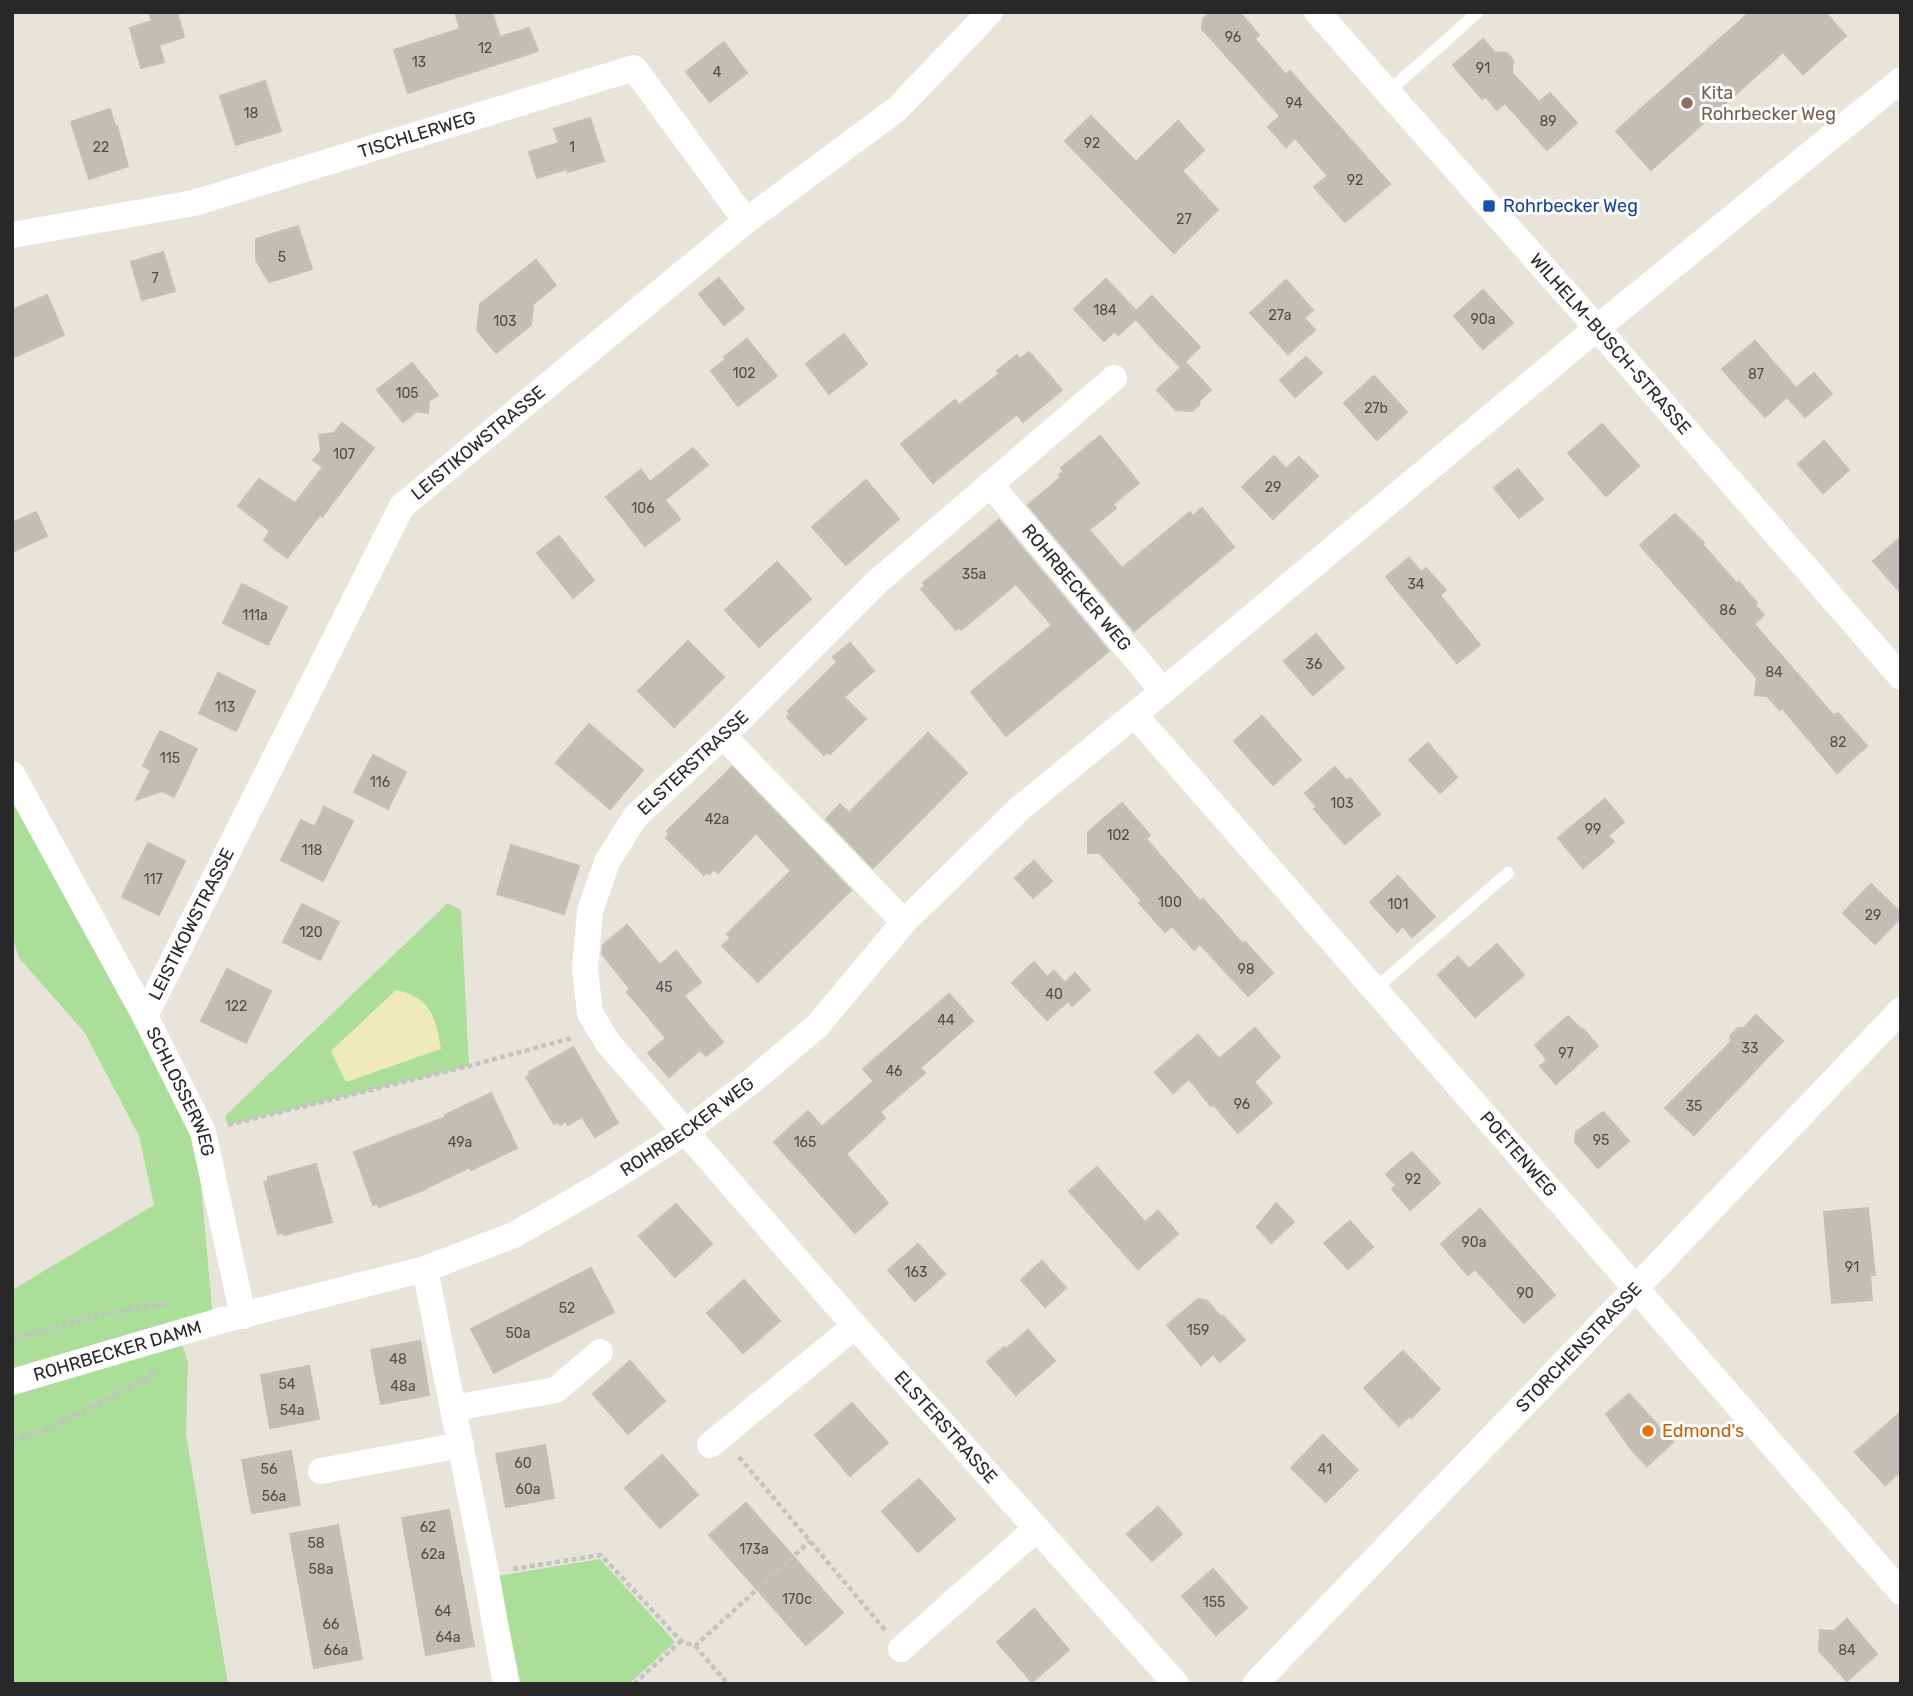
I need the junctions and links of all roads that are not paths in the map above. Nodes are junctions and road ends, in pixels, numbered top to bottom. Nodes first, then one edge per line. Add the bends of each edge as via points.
1 (990, 12) edge
2 (1317, 12) edge
3 (1479, 12) edge
4 (1901, 80) edge
5 (1388, 92) junction
6 (746, 221) junction
7 (12, 235) edge
8 (1597, 328) junction
9 (1114, 377) dead end
10 (990, 484) junction
11 (1901, 677) edge
12 (1163, 691) junction
13 (1135, 715) junction
14 (723, 736) junction
15 (12, 774) edge
16 (1508, 873) dead end
17 (904, 922) junction
18 (1375, 989) junction
19 (1901, 1010) edge
20 (145, 1016) junction
21 (685, 1132) junction
22 (425, 1269) junction
23 (1635, 1289) junction
24 (233, 1318) junction
25 (855, 1326) junction
26 (600, 1352) dead end
27 (12, 1382) edge
28 (453, 1408) junction
29 (716, 1441) road end
30 (461, 1445) junction
31 (321, 1471) dead end
32 (1036, 1529) junction
33 (1901, 1592) edge
34 (901, 1649) road end
35 (506, 1684) edge
36 (1176, 1684) edge
37 (1255, 1684) edge

1 - 6 street, LEISTIKOWSTRASSE via 897,109
2 - 5 street, WILHELM-BUSCH-STRASSE
3 - 5 lane
4 - 8 street, ROHRBECKER WEG
5 - 8 street, WILHELM-BUSCH-STRASSE
6 - 7 street, TISCHLERWEG via 634,68 194,203
6 - 20 street, LEISTIKOWSTRASSE via 401,506
8 - 11 street, WILHELM-BUSCH-STRASSE
8 - 12 street, ROHRBECKER WEG
9 - 10 street, ELSTERSTRASSE
10 - 12 street, ROHRBECKER WEG
10 - 14 street, ELSTERSTRASSE via 877,582
12 - 13 street, ROHRBECKER WEG
13 - 17 street, ROHRBECKER WEG via 1019,809
13 - 18 street, POETENWEG
14 - 17 street
14 - 21 street, ELSTERSTRASSE via 635,817 607,862 590,911 585,970 590,1013 608,1043
15 - 20 street, SCHLOSSERWEG
16 - 18 lane
17 - 21 street, ROHRBECKER WEG via 817,1026
18 - 23 street, POETENWEG
19 - 23 street, STORCHENSTRASSE
20 - 24 street, SCHLOSSERWEG via 203,1132
21 - 22 street, ROHRBECKER WEG via 514,1234
21 - 25 street, ELSTERSTRASSE
22 - 24 street, ROHRBECKER WEG
22 - 28 street
23 - 33 street, POETENWEG
23 - 37 street, STORCHENSTRASSE
24 - 27 street, ROHRBECKER DAMM
25 - 29 street
25 - 32 street, ELSTERSTRASSE
26 - 28 street via 556,1390
28 - 30 street
30 - 31 street
30 - 35 street
32 - 34 street
32 - 36 street, ELSTERSTRASSE

